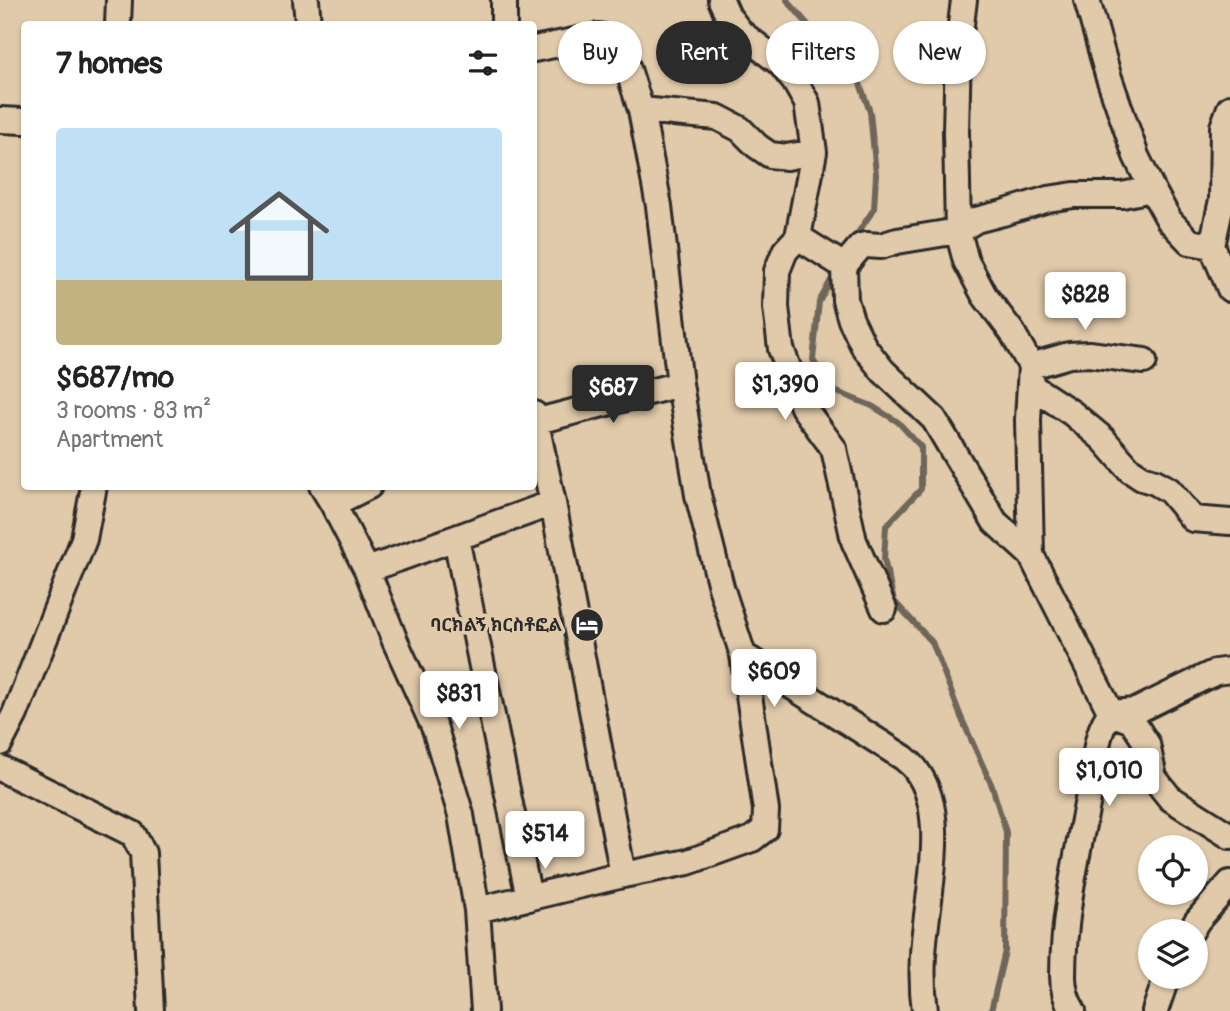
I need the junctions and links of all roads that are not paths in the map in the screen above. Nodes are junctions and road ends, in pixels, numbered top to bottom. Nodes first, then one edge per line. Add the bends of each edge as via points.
1 (119, 0) edge
2 (306, 0) edge
3 (504, 0) edge
4 (721, 0) edge
5 (964, 0) edge
6 (1087, 0) edge
7 (118, 21) edge
8 (308, 21) edge
9 (503, 21) edge
10 (537, 48) edge
11 (1230, 108) edge
12 (641, 110) junction
13 (0, 120) edge
14 (21, 121) edge
15 (814, 152) junction
16 (1152, 189) junction
17 (957, 230) junction
18 (798, 237) junction
19 (1212, 246) junction
20 (844, 266) junction
21 (1230, 289) edge
22 (1144, 361) dead end
23 (1031, 376) junction
24 (680, 384) junction
25 (537, 418) edge
26 (537, 432) edge
27 (93, 490) edge
28 (350, 490) edge
29 (327, 495) edge
30 (553, 503) junction
31 (1230, 522) edge
32 (456, 538) junction
33 (1031, 555) junction
34 (367, 570) junction
35 (884, 609) dead end
36 (744, 655) junction
37 (1230, 670) edge
38 (1111, 713) junction
39 (0, 743) edge
40 (0, 768) edge
41 (1230, 836) edge
42 (624, 875) junction
43 (1230, 883) edge
44 (529, 898) junction
45 (477, 911) junction
46 (1198, 919) edge
47 (1163, 989) edge
48 (151, 1011) edge
49 (484, 1011) edge
50 (925, 1011) edge
51 (1073, 1011) edge
52 (1155, 1011) edge

1 - 7 street
2 - 8 street
3 - 9 street
4 - 15 street via 741,33 780,63 795,82 807,103
5 - 17 street via 958,49
6 - 16 street via 1108,75
10 - 12 street via 599,36 612,39 621,47
11 - 19 street via 1223,127 1222,200
12 - 15 street via 717,117 740,129 770,155
12 - 24 street via 659,206
13 - 14 street
15 - 18 street
16 - 17 street via 1048,199
16 - 19 street via 1169,220 1191,242
17 - 20 street via 881,246 866,244
17 - 23 street via 966,261 984,295 1012,331
18 - 20 street
18 - 35 street via 785,251 777,271 781,349 803,407 834,449 853,541
19 - 21 street
20 - 33 street via 845,300 864,347 934,419 995,522
22 - 23 street via 1069,355
23 - 31 street via 1103,439 1130,470 1169,490 1193,519
23 - 33 street
24 - 25 street
24 - 36 street via 698,495
26 - 30 street
27 - 39 street via 84,539
28 - 29 street
29 - 34 street
30 - 32 street
30 - 42 street
32 - 34 street
32 - 44 street
33 - 38 street
34 - 45 street via 435,729 461,815
36 - 42 street via 765,829 752,839 688,862
36 - 50 street via 904,758 929,795 935,834 922,967
37 - 38 street via 1216,672 1136,711
38 - 41 street via 1132,722 1147,744 1154,778 1170,798
38 - 51 street via 1100,732 1064,939 1065,999
40 - 48 street via 133,834 143,853
42 - 44 street
43 - 46 street
44 - 45 street
45 - 49 street
47 - 52 street

